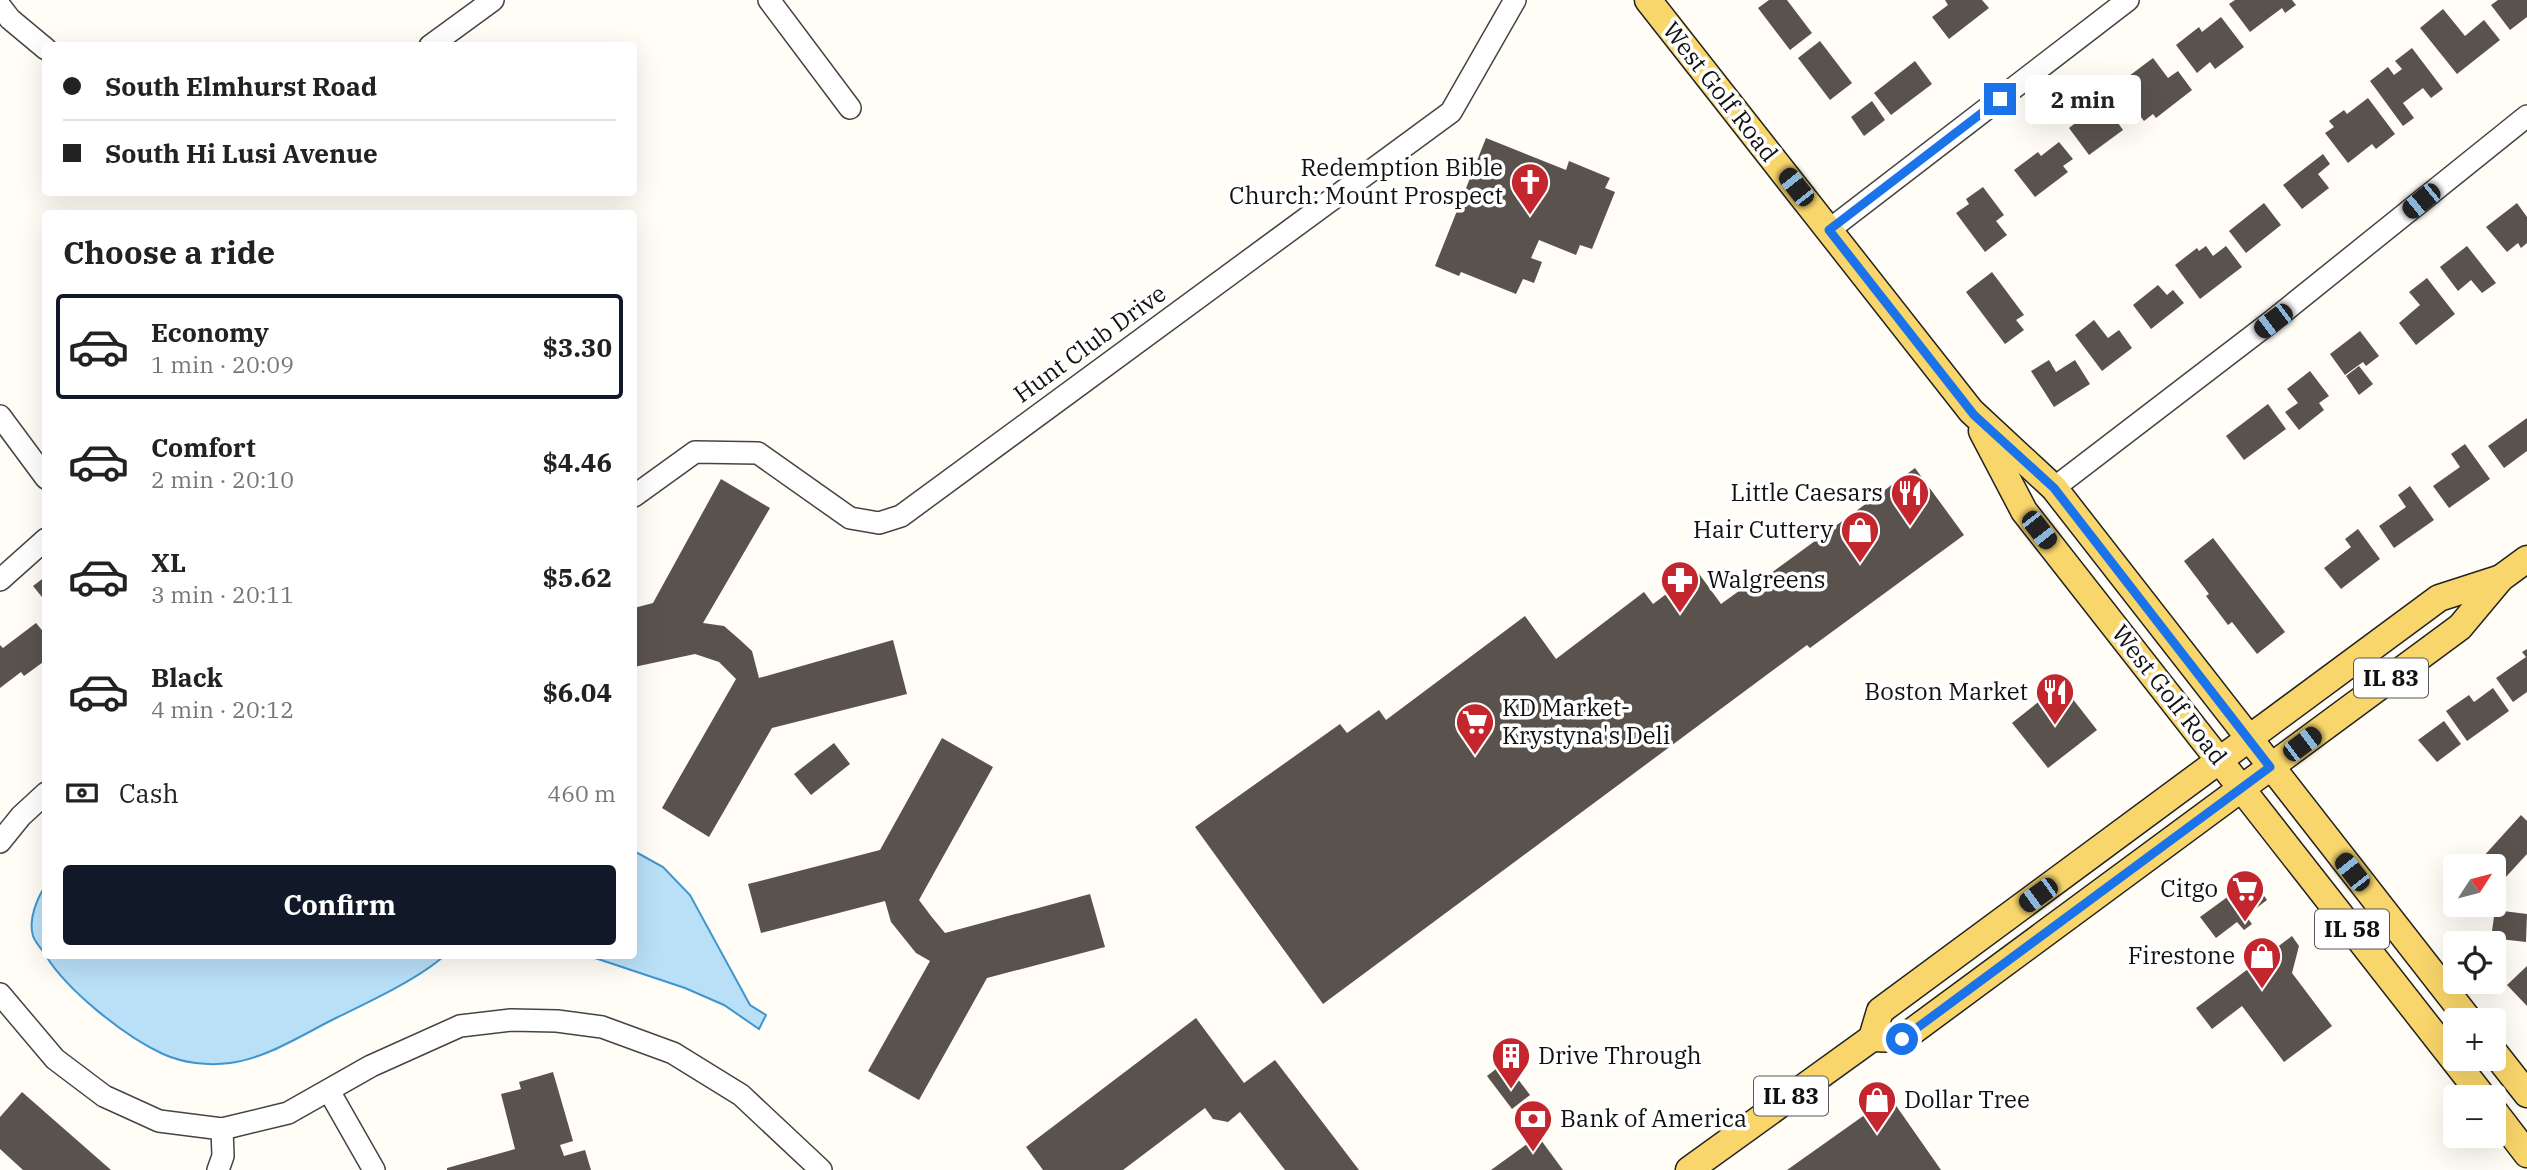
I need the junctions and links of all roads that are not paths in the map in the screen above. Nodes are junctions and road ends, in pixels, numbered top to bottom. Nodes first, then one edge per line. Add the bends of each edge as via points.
1 (494, 0) edge
2 (769, 0) edge
3 (1515, 0) edge
4 (1648, 0) edge
5 (2128, 0) edge
6 (0, 6) edge
7 (436, 42) edge
8 (42, 45) edge
9 (850, 108) dead end
10 (2527, 116) edge
11 (1829, 230) junction
12 (1974, 415) junction
13 (0, 416) edge
14 (42, 473) edge
15 (2054, 488) junction
16 (637, 494) edge
17 (42, 543) edge
18 (2527, 559) edge
19 (2501, 578) junction
20 (0, 580) edge
21 (2249, 739) junction
22 (2220, 761) junction
23 (2270, 767) junction
24 (2242, 788) junction
25 (42, 797) edge
26 (0, 842) edge
27 (0, 994) edge
28 (2460, 1008) edge
29 (1872, 1038) junction
30 (2506, 1067) edge
31 (2474, 1085) edge
32 (329, 1091) junction
33 (2527, 1094) edge
34 (2506, 1127) edge
35 (222, 1129) junction
36 (2527, 1154) edge
37 (218, 1170) edge
38 (374, 1170) edge
39 (821, 1170) edge
40 (1689, 1170) edge

1 - 7 street
2 - 9 street
3 - 16 street, Hunt Club Drive via 1451,113 901,516 879,523 850,518 758,453 695,452
4 - 11 main road, West Golf Road / IL 58
5 - 11 street
6 - 8 street
10 - 15 street via 2273,321
11 - 12 main road, West Golf Road / IL 58
12 - 15 main road, West Golf Road / IL 58
12 - 22 main road, West Golf Road / IL 58 via 2024,511
13 - 14 street
15 - 21 main road, West Golf Road / IL 58
17 - 20 street
18 - 19 main road, IL 83
19 - 21 main road, IL 83 via 2439,598
19 - 23 main road, IL 83 via 2460,627
21 - 22 main road, IL 83
21 - 23 main road, West Golf Road / IL 58
22 - 24 main road, West Golf Road / IL 58
22 - 29 main road, IL 83 via 1880,1011
23 - 24 main road, IL 83
23 - 28 main road, West Golf Road / IL 58
24 - 29 main road, IL 83 via 1902,1039
24 - 31 main road, West Golf Road / IL 58
25 - 26 street
27 - 35 street via 55,1059 104,1096 159,1121
29 - 40 main road, IL 83
30 - 33 main road
32 - 35 street via 288,1113
32 - 38 street
32 - 39 street via 371,1066 460,1026 511,1020 602,1027 673,1053 741,1095
34 - 36 main road
35 - 37 street via 223,1156

